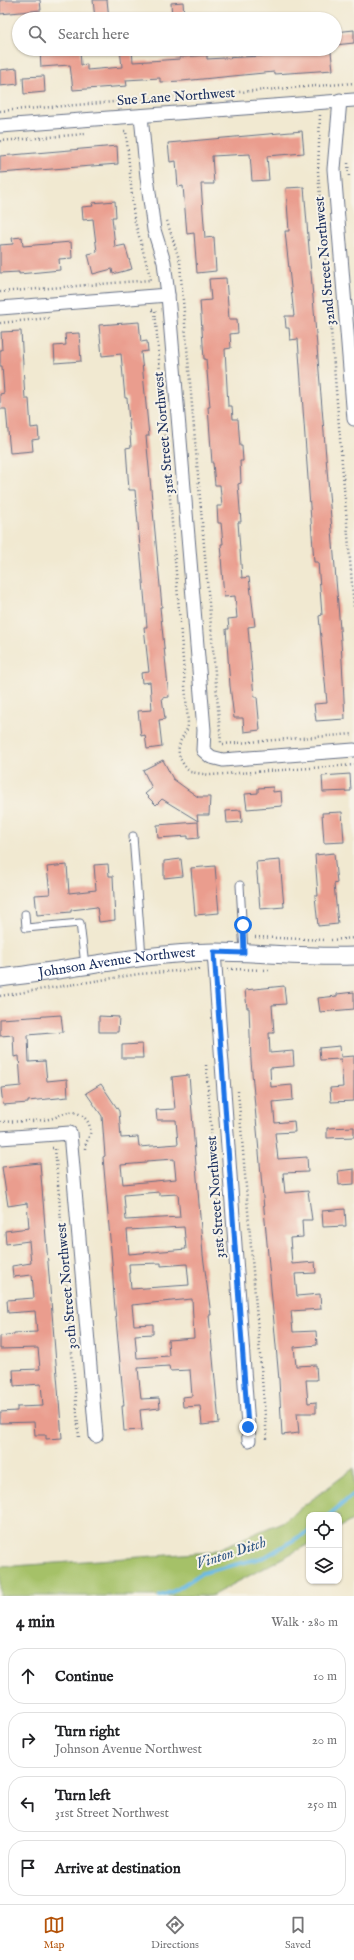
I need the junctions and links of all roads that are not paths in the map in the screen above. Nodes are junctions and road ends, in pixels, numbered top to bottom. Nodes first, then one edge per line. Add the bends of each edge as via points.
1 (340, 100) junction
2 (354, 100) edge
3 (141, 116) junction
4 (0, 126) edge
5 (168, 295) junction
6 (0, 308) edge
7 (354, 419) edge
8 (354, 750) edge
9 (133, 836) dead end
10 (240, 885) dead end
11 (25, 914) dead end
12 (214, 952) junction
13 (244, 953) junction
14 (354, 956) edge
15 (142, 957) junction
16 (84, 966) junction
17 (0, 978) edge
18 (0, 1138) edge
19 (96, 1436) dead end
20 (250, 1440) dead end

1 - 2 street, Sue Lane Northwest
1 - 3 street, Sue Lane Northwest
1 - 7 street, 32nd Street Northwest via 334,169
3 - 4 street, Sue Lane Northwest
3 - 5 street, 31st Street Northwest via 154,230 164,262
5 - 6 street
5 - 8 street, 31st Street Northwest via 204,730 203,750 223,760
9 - 15 lane
10 - 13 lane
11 - 16 lane via 26,928 80,923
12 - 13 street, Johnson Avenue Northwest
12 - 15 street, Johnson Avenue Northwest
12 - 20 street, 31st Street Northwest
13 - 14 street, Johnson Avenue Northwest
15 - 16 street, Johnson Avenue Northwest
16 - 17 street, Johnson Avenue Northwest
18 - 19 street, 30th Street Northwest via 70,1133

